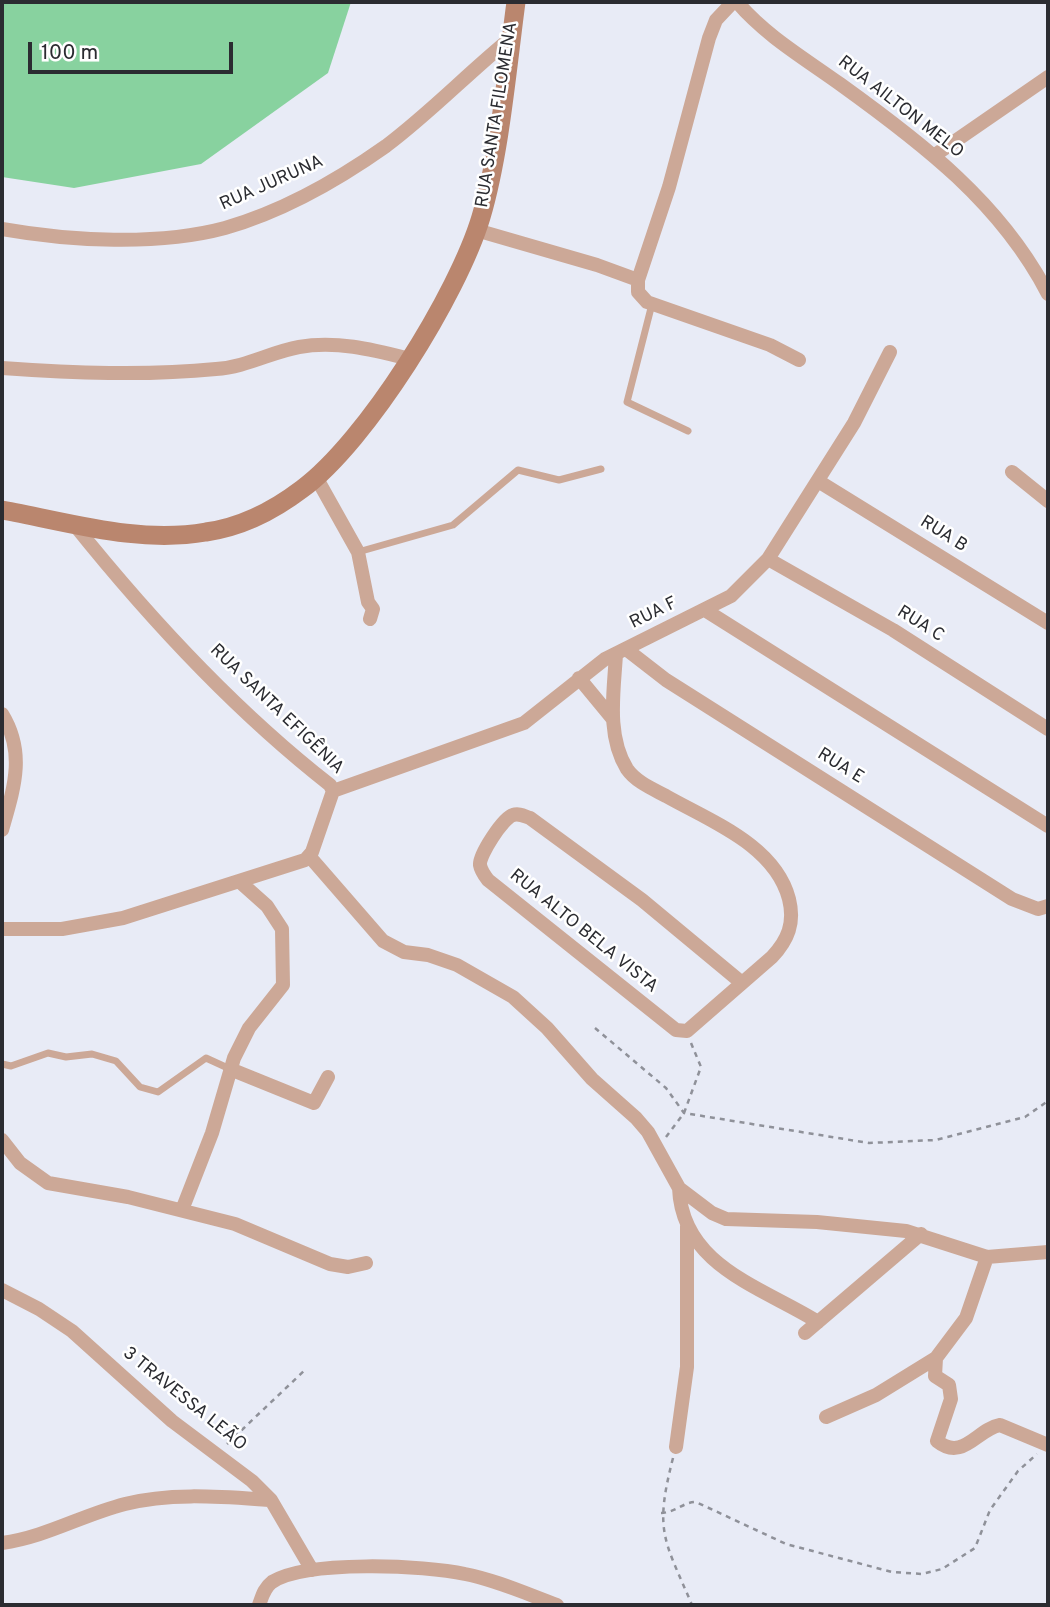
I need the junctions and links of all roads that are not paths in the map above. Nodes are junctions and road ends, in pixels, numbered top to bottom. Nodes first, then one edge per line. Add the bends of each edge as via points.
1 (516, 2) edge
2 (735, 2) edge
3 (511, 38) junction
4 (1048, 78) edge
5 (935, 155) junction
6 (2, 229) edge
7 (477, 230) junction
8 (1042, 274) edge
9 (638, 280) junction
10 (1048, 294) edge
11 (652, 304) junction
12 (890, 352) dead end
13 (410, 359) junction
14 (799, 360) dead end
15 (2, 368) edge
16 (688, 431) dead end
17 (601, 469) dead end
18 (1012, 472) dead end
19 (316, 477) junction
20 (818, 481) junction
21 (1048, 501) edge
22 (2, 510) edge
23 (73, 523) junction
24 (358, 552) junction
25 (768, 559) junction
26 (705, 610) junction
27 (370, 619) dead end
28 (1048, 623) edge
29 (621, 652) junction
30 (579, 678) junction
31 (2, 714) edge
32 (612, 718) junction
33 (1048, 729) edge
34 (333, 791) junction
35 (1048, 826) edge
36 (2, 830) edge
37 (310, 857) junction
38 (239, 881) junction
39 (1043, 908) edge
40 (2, 929) edge
41 (742, 983) junction
42 (2, 1064) edge
43 (230, 1069) junction
44 (328, 1077) dead end
45 (2, 1140) edge
46 (679, 1188) junction
47 (182, 1210) junction
48 (687, 1226) junction
49 (921, 1234) junction
50 (1048, 1252) edge
51 (987, 1256) junction
52 (366, 1263) dead end
53 (2, 1290) edge
54 (818, 1322) junction
55 (805, 1333) dead end
56 (936, 1357) junction
57 (826, 1417) dead end
58 (1048, 1445) edge
59 (676, 1447) road end
60 (271, 1500) junction
61 (2, 1543) edge
62 (312, 1570) junction
63 (259, 1605) edge
64 (557, 1605) edge

1 - 3 main road, RUA SANTA FILOMENA
2 - 5 street, RUA AILTON MELO via 768,34
2 - 9 street, RUA AILTON MELO via 716,20 709,38 663,209
3 - 6 street, RUA JURUNA via 385,146 297,198 226,228 116,238
3 - 7 main road, RUA SANTA FILOMENA
4 - 5 street
5 - 8 street, RUA AILTON MELO via 996,216
7 - 9 street
7 - 13 main road, RUA SANTA FILOMENA
8 - 10 street, RUA AILTON MELO
9 - 11 street via 641,299
11 - 14 street via 760,341
11 - 16 lane via 627,402
12 - 20 street, RUA F
13 - 15 street via 319,344 238,366 197,371 71,373
13 - 19 main road, RUA SANTA FILOMENA via 336,458
17 - 24 lane via 559,480 518,470 453,525
18 - 21 street
19 - 23 main road, RUA SANTA FILOMENA via 270,510 237,526 206,533 142,536
19 - 24 street
20 - 25 street, RUA F
20 - 28 street, RUA B
22 - 23 main road, RUA SANTA FILOMENA
23 - 34 street, RUA SANTA EFIGÊNIA via 149,614 254,721
24 - 27 street via 373,609
25 - 26 street, RUA F via 731,596
25 - 33 street, RUA C via 893,630
26 - 29 street, RUA F
26 - 35 street
29 - 30 street, RUA F
29 - 32 street
29 - 39 street, RUA E via 1013,899
30 - 32 street
30 - 34 street, RUA F via 524,723
31 - 36 street via 17,750 18,766
32 - 41 street via 632,775 748,845 768,860 780,878 791,919 785,944
34 - 37 street, RUA SANTA EFIGÊNIA
37 - 38 street
37 - 46 street via 383,941 404,952 457,965 513,996 636,1118
38 - 40 street via 150,911 88,925 47,931
38 - 43 street via 267,906 282,929 283,985 249,1028
41 - 41 street, RUA ALTO BELA VISTA via 687,1031 676,1030 488,880 480,867 481,857 509,818 520,815 547,828
42 - 43 lane via 11,1066 48,1053 66,1057 92,1054 116,1061 140,1087 158,1092 206,1058
43 - 44 street via 314,1102
43 - 47 street via 201,1166
45 - 47 street via 20,1163 48,1183
46 - 48 street
46 - 49 street via 726,1219 817,1222
47 - 52 street via 247,1228 330,1264
48 - 54 street via 727,1273
48 - 59 street via 687,1367
49 - 51 street
49 - 54 street
50 - 51 street
51 - 56 street via 966,1318
53 - 60 street, 3 TRAVESSA LEÃO via 72,1331 172,1421
54 - 55 street
56 - 57 street via 876,1395
56 - 58 street via 935,1376 949,1385 951,1394 937,1441 946,1447 961,1447 994,1426 1006,1425
60 - 61 street via 147,1500 105,1510 37,1537
60 - 62 street, 3 TRAVESSA LEÃO
62 - 63 street via 272,1582
62 - 64 street via 430,1567 467,1574

